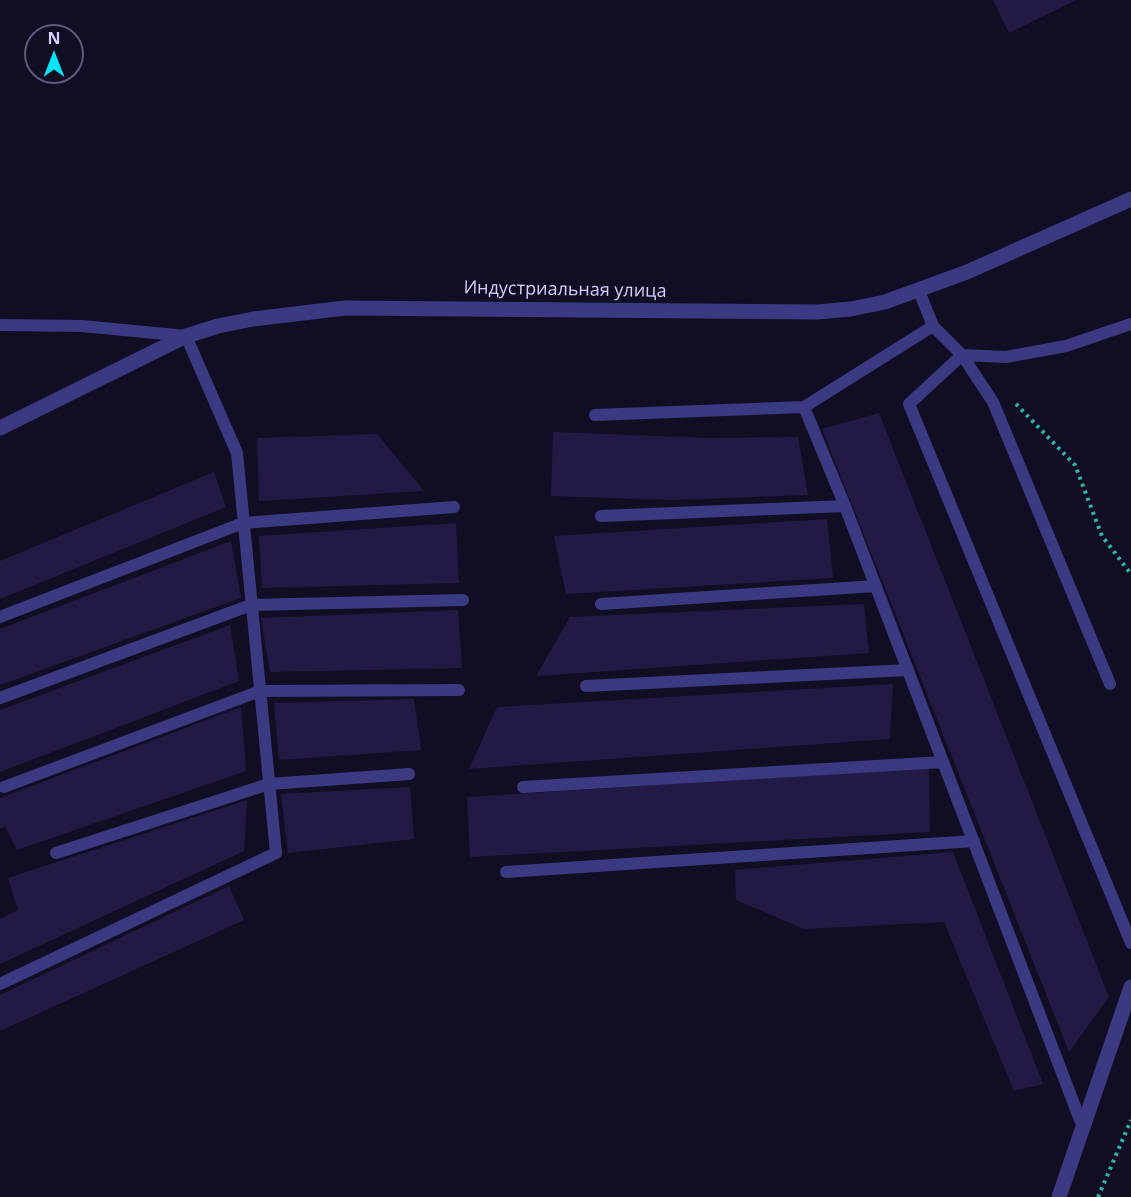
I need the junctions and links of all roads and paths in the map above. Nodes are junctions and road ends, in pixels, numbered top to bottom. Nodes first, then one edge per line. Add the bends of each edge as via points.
1 (1131, 199) edge
2 (919, 291) junction
3 (1131, 324) edge
4 (0, 325) edge
5 (933, 326) junction
6 (186, 336) junction
7 (962, 355) junction
8 (1014, 403) dead end
9 (804, 407) junction
10 (595, 415) dead end
11 (0, 428) edge
12 (845, 506) junction
13 (454, 507) dead end
14 (601, 516) dead end
15 (243, 523) junction
16 (1131, 574) edge
17 (876, 586) junction
18 (463, 600) dead end
19 (601, 604) dead end
20 (251, 605) junction
21 (0, 617) edge
22 (908, 670) junction
23 (1110, 684) dead end
24 (585, 686) dead end
25 (459, 690) dead end
26 (260, 691) junction
27 (0, 698) edge
28 (943, 762) junction
29 (409, 774) dead end
30 (269, 784) junction
31 (4, 787) dead end
32 (523, 787) dead end
33 (974, 841) junction
34 (56, 853) dead end
35 (506, 872) dead end
36 (1131, 943) edge
37 (0, 984) edge
38 (1131, 987) edge
39 (1131, 1120) edge
40 (1082, 1125) junction
41 (1059, 1197) edge
42 (1098, 1197) edge

1 - 2 street, Индустриальная улица
2 - 5 lane
2 - 6 street, Индустриальная улица via 885,302 817,312 345,308 253,319
3 - 7 lane via 1066,346 1006,357
4 - 6 lane via 82,326
5 - 7 lane
5 - 9 lane
6 - 11 street, Индустриальная улица
6 - 15 lane via 237,453
7 - 23 lane via 993,402
7 - 36 lane via 909,404
8 - 16 path via 1075,465 1102,536
9 - 10 lane
9 - 12 lane
12 - 14 lane
12 - 17 lane
13 - 15 lane
15 - 20 lane
15 - 21 lane
17 - 19 lane
17 - 22 lane
18 - 20 lane
20 - 26 lane
20 - 27 lane
22 - 24 lane
22 - 28 lane
25 - 26 lane
26 - 30 lane
26 - 31 lane
28 - 32 lane
28 - 33 lane
29 - 30 lane
30 - 34 lane
30 - 37 lane via 276,853
33 - 35 lane
33 - 40 lane
38 - 40 street
39 - 42 path
40 - 41 street

